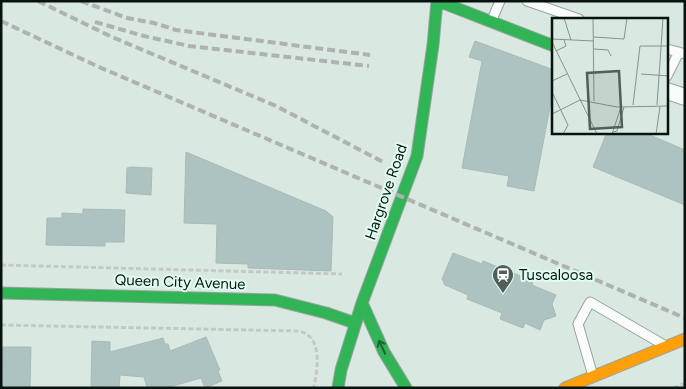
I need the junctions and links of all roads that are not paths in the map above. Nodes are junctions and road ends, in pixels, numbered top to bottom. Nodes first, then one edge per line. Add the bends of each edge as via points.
1 (437, 1) edge
2 (500, 1) edge
3 (527, 1) edge
4 (576, 18) edge
5 (490, 22) junction
6 (552, 45) edge
7 (668, 48) edge
8 (682, 53) edge
9 (668, 74) edge
10 (668, 91) edge
11 (685, 97) edge
12 (1, 293) edge
13 (362, 303) junction
14 (355, 323) junction
15 (685, 339) edge
16 (667, 346) junction
17 (593, 376) junction
18 (338, 388) edge
19 (406, 388) edge
20 (565, 388) edge

1 - 5 main road
1 - 13 main road, Hargrove Road via 417,156
2 - 5 lane
3 - 4 lane
5 - 6 main road
7 - 8 lane
8 - 9 lane
10 - 11 street
12 - 14 main road, Queen City Avenue via 275,300
13 - 14 main road, Hargrove Road
19 -> 13 main road via 384,352
14 - 18 main road, Hargrove Road
15 - 16 main road
16 - 17 main road
16 - 17 lane via 590,302 578,324
17 - 20 main road

